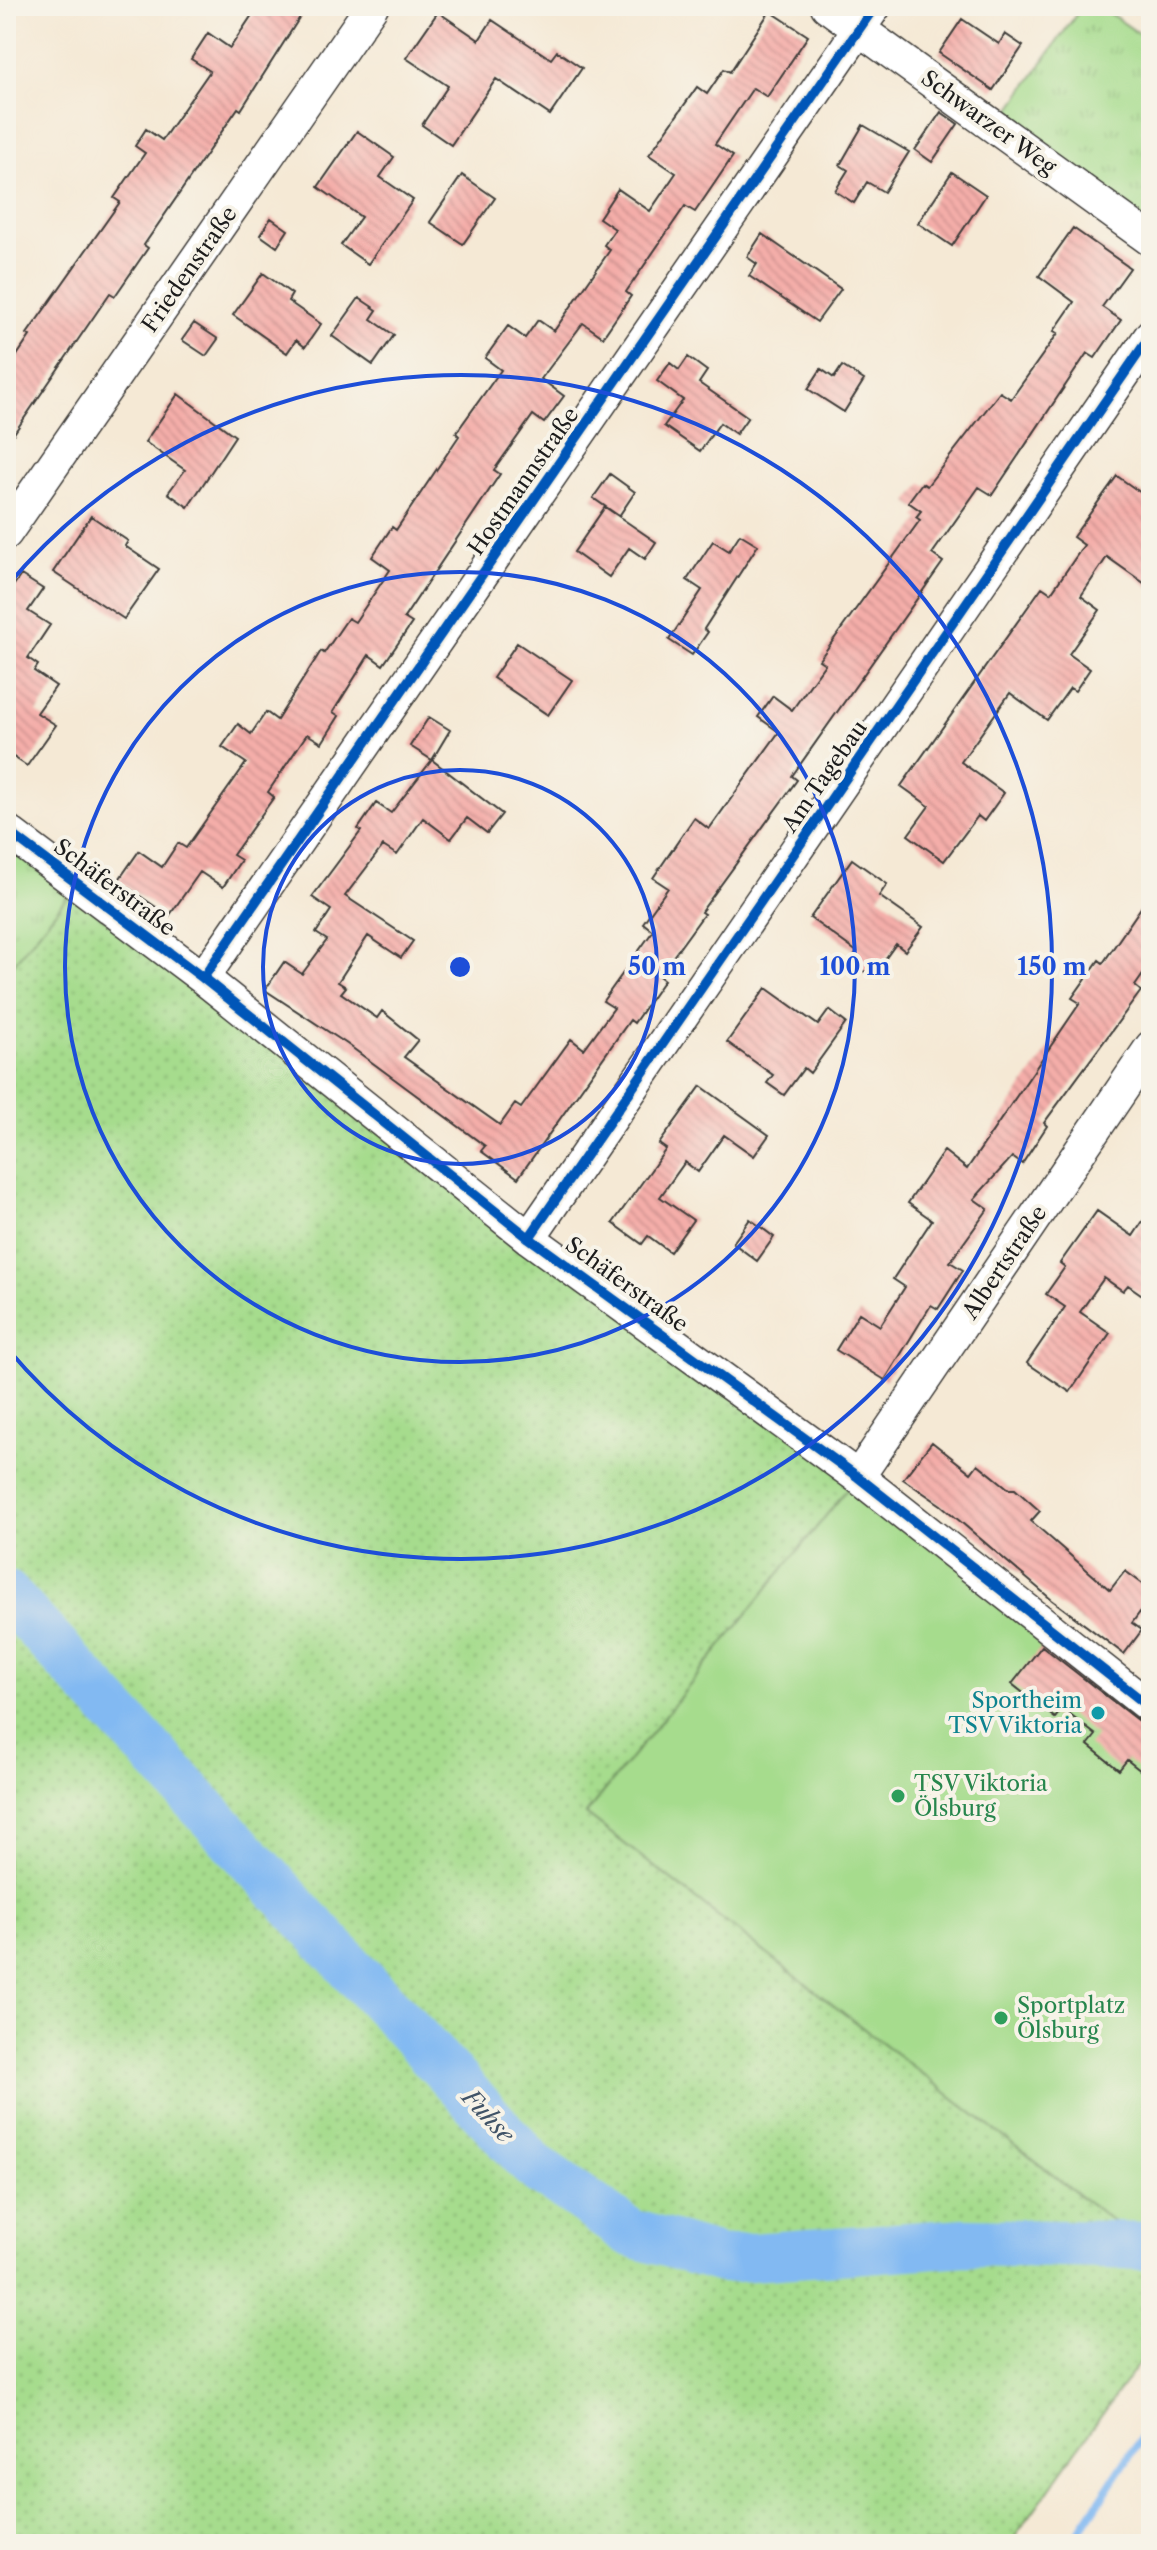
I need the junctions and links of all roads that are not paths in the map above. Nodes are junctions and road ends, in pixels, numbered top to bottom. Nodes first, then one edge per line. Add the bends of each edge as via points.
1 (372, 6) edge
2 (827, 6) edge
3 (867, 17) edge
4 (1151, 240) edge
5 (1151, 335) edge
6 (6, 533) edge
7 (6, 830) edge
8 (203, 978) junction
9 (1151, 1047) edge
10 (529, 1238) junction
11 (858, 1477) junction
12 (1151, 1708) edge

1 - 6 street, Friedenstraße
2 - 3 street, Schwarzer Weg
3 - 4 street, Schwarzer Weg
3 - 8 street, Hostmannstraße
5 - 10 street, Am Tagebau
7 - 8 street, Schäferstraße
8 - 10 street, Schäferstraße
9 - 11 street, Albertstraße
10 - 11 street, Schäferstraße
11 - 12 street, Schäferstraße

